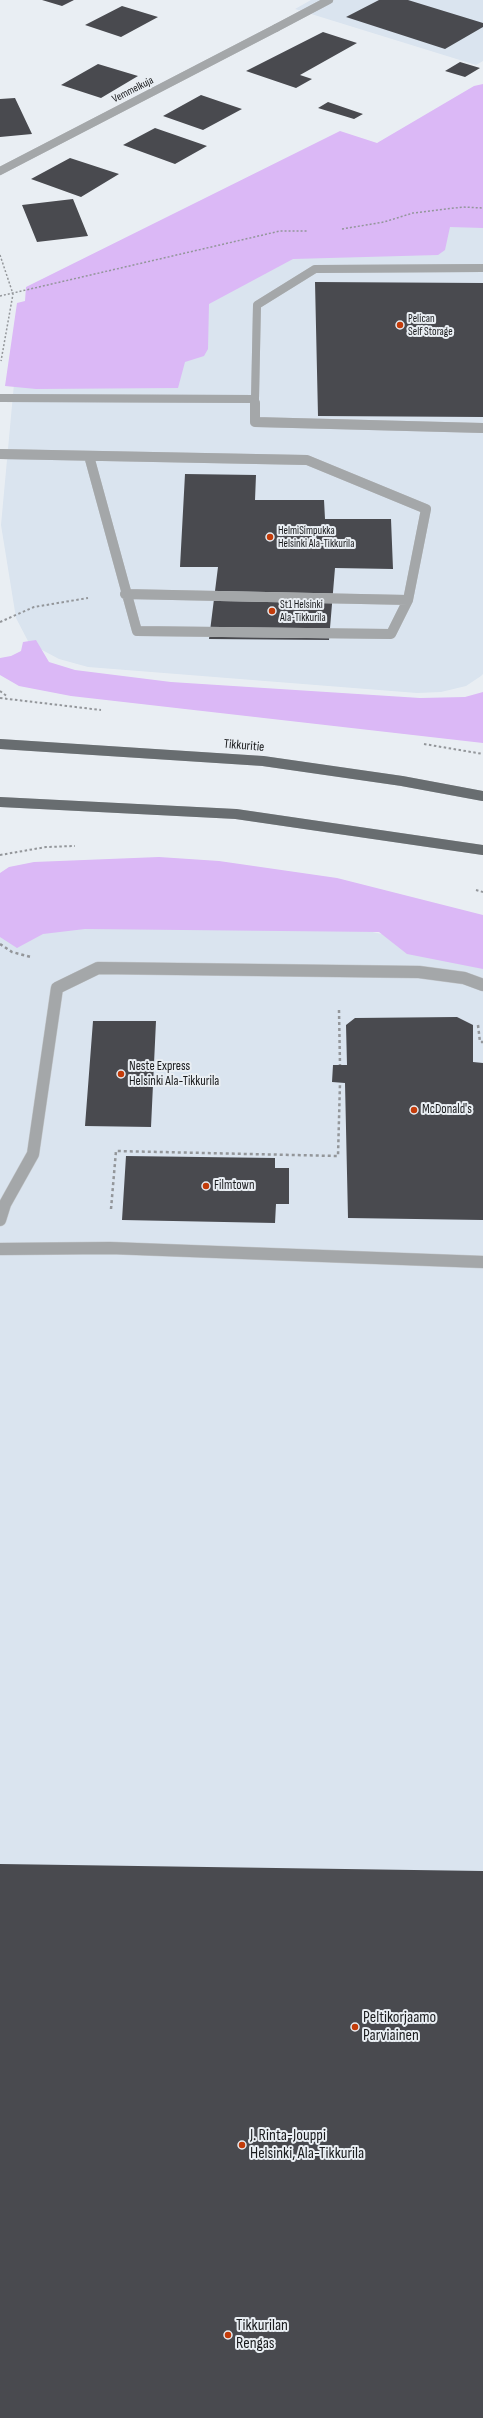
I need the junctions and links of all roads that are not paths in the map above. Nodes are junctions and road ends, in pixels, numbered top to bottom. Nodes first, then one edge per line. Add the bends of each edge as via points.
1 (329, 0) edge
2 (0, 171) edge
3 (483, 268) edge
4 (0, 398) edge
5 (255, 399) junction
6 (483, 428) edge
7 (0, 454) edge
8 (89, 456) junction
9 (125, 594) junction
10 (408, 600) junction
11 (0, 744) edge
12 (483, 796) edge
13 (0, 802) edge
14 (483, 850) edge
15 (483, 986) edge
16 (0, 1220) edge
17 (0, 1249) edge
18 (483, 1262) edge

1 - 2 street, Vemmelkuja
3 - 5 street via 315,269 257,305
4 - 5 street
5 - 6 street via 255,422
7 - 8 street
8 - 9 street
8 - 10 street via 307,460 426,509
9 - 10 street
9 - 10 street via 137,631 391,634
11 - 12 main road, Tikkuritie via 263,761 402,781
13 - 14 main road via 236,814
15 - 16 street via 464,978 419,972 98,968 57,988 32,1154 5,1204
17 - 18 street via 110,1248

